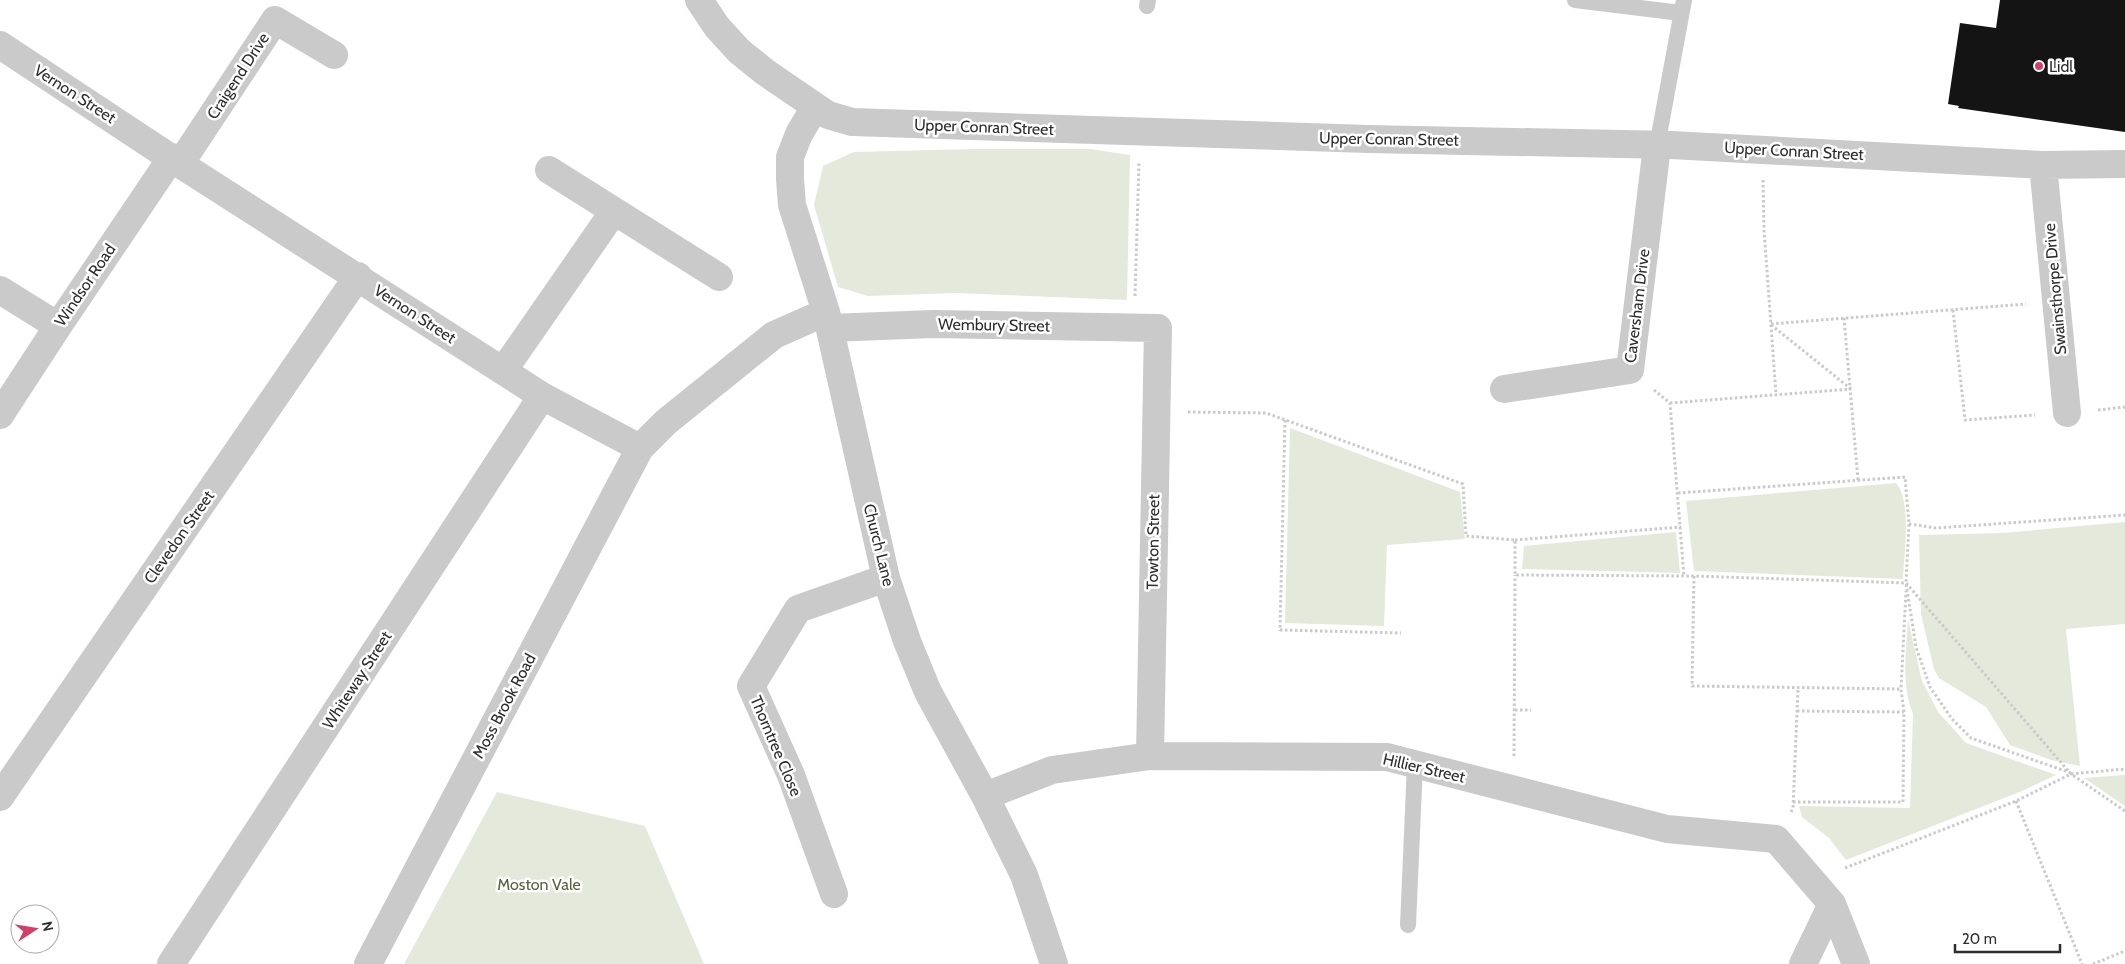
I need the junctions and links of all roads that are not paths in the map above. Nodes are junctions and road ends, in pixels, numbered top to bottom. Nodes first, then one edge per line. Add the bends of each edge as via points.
1 (699, 0) edge
2 (1575, 0) edge
3 (1682, 6) edge
4 (0, 45) edge
5 (334, 55) dead end
6 (815, 107) junction
7 (1657, 146) junction
8 (176, 161) junction
9 (2125, 164) edge
10 (2043, 165) junction
11 (549, 170) dead end
12 (614, 211) junction
13 (358, 276) junction
14 (719, 277) dead end
15 (0, 290) edge
16 (828, 320) junction
17 (58, 326) junction
18 (1146, 327) joint
19 (503, 371) junction
20 (1504, 389) dead end
21 (542, 396) junction
22 (2067, 413) road end
23 (0, 415) edge
24 (640, 448) junction
25 (886, 578) junction
26 (1150, 756) junction
27 (1415, 764) junction
28 (985, 796) junction
29 (0, 797) edge
30 (834, 894) dead end
31 (1824, 894) junction
32 (1408, 924) dead end
33 (172, 964) edge
34 (368, 964) edge
35 (1054, 964) edge
36 (1803, 964) edge
37 (1856, 964) edge

1 - 6 street, Upper Conran Street via 739,51
2 - 3 lane
3 - 7 lane
4 - 8 street, Vernon Street
5 - 8 street, Craigend Drive via 275,20
6 - 7 street, Upper Conran Street via 839,120 866,124
6 - 16 street, Church Lane via 790,157 790,179 792,205
7 - 10 street, Upper Conran Street
7 - 20 street, Caversham Drive via 1630,370
8 - 13 street, Vernon Street
8 - 17 street, Windsor Road
9 - 10 street, Upper Conran Street
10 - 22 street, Swainsthorpe Drive
11 - 12 street
12 - 14 street
12 - 19 street
13 - 19 street, Vernon Street
13 - 29 street, Clevedon Street
15 - 17 street
16 - 18 street, Wembury Street
16 - 24 street via 774,335 666,422
16 - 25 street, Church Lane
17 - 23 street, Windsor Road
18 - 26 street, Towton Street via 1156,412
19 - 21 street, Vernon Street
21 - 24 street, Vernon Street
21 - 33 street, Whiteway Street
24 - 34 street, Moss Brook Road
25 - 28 street, Church Lane via 928,692
25 - 30 street, Thorntree Close via 798,608 751,686 790,775
26 - 27 street, Hillier Street via 1387,757
26 - 28 street, Hillier Street via 1052,770
27 - 31 street, Hillier Street via 1667,829 1776,839
27 - 32 lane
28 - 35 street, Church Lane via 1024,875
31 - 36 street
31 - 37 street

